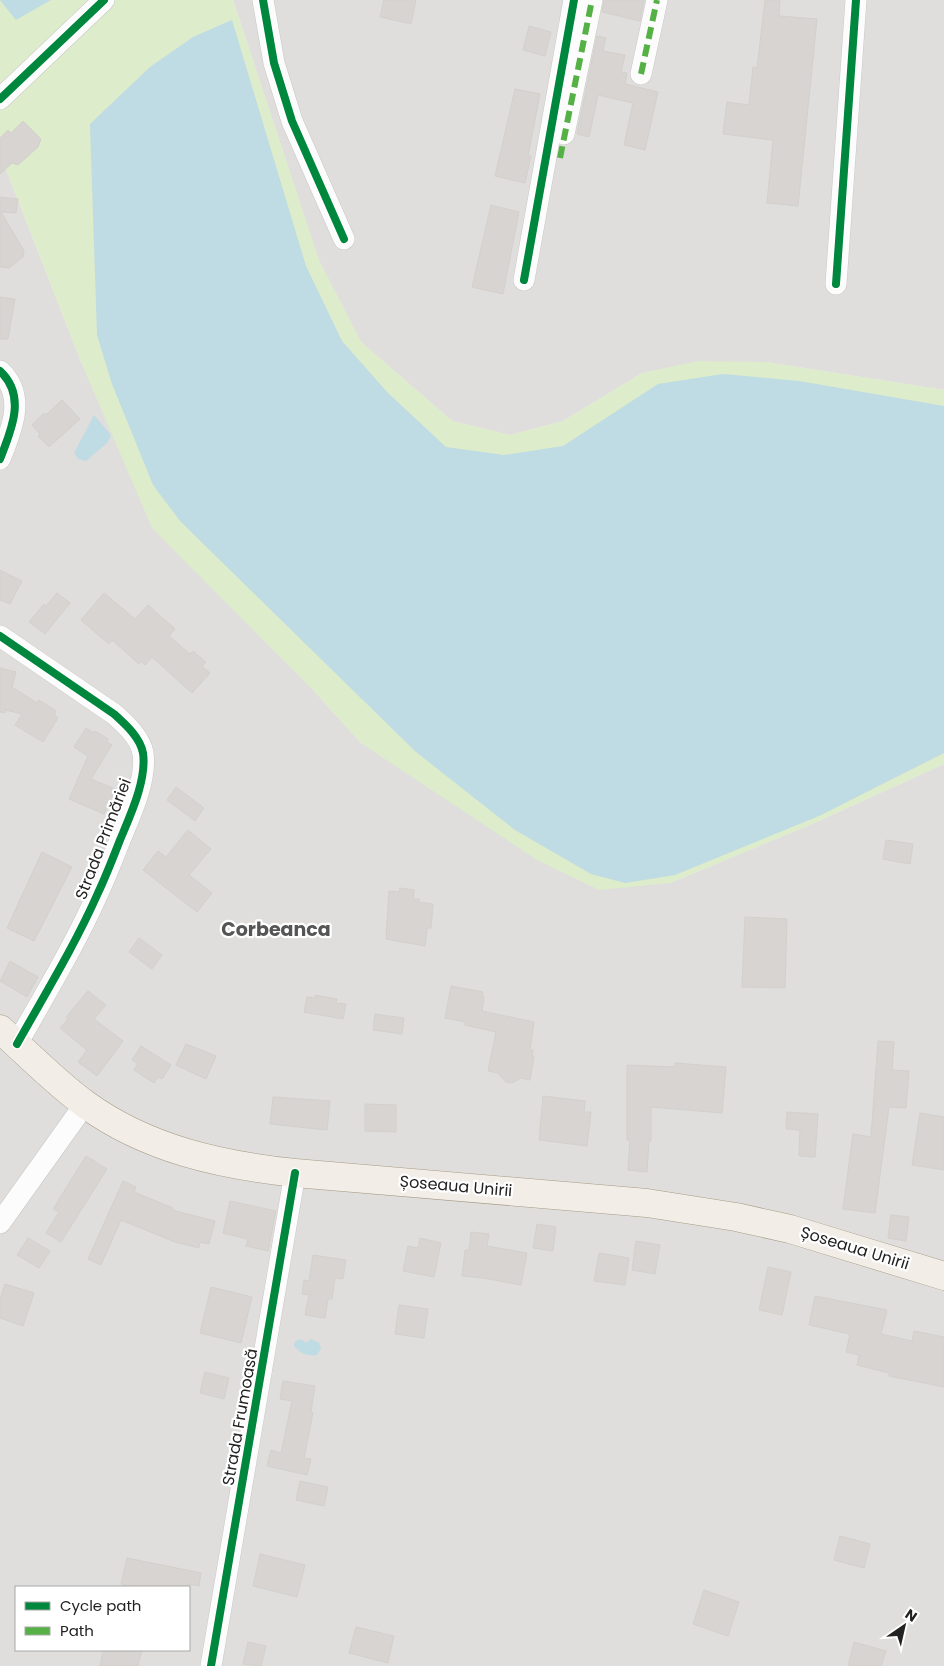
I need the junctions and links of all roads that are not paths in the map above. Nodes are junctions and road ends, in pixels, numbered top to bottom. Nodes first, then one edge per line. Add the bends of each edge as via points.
1 (104, 0) edge
2 (263, 0) edge
3 (574, 0) edge
4 (592, 0) edge
5 (657, 0) edge
6 (856, 0) edge
7 (641, 74) dead end
8 (1, 94) edge
9 (560, 158) dead end
10 (344, 239) dead end
11 (524, 280) dead end
12 (836, 284) dead end
13 (0, 371) edge
14 (0, 459) edge
15 (0, 636) edge
16 (8, 1036) edge
17 (85, 1104) junction
18 (295, 1173) junction
19 (0, 1223) edge
20 (944, 1276) edge
21 (212, 1666) edge

1 - 8 street
2 - 10 street via 274,63 292,120
3 - 11 street
4 - 9 street
5 - 7 street
6 - 12 street
13 - 14 street via 11,387 15,410
15 - 16 street, Strada Primăriei via 114,714 136,737 143,751 144,766 132,812 73,944
16 - 17 main road, Șoseaua Unirii
17 - 18 main road, Șoseaua Unirii via 134,1133 185,1154 256,1169
17 - 19 street
18 - 20 main road, Șoseaua Unirii via 630,1201 695,1210 790,1229
18 - 21 street, Strada Frumoasă

